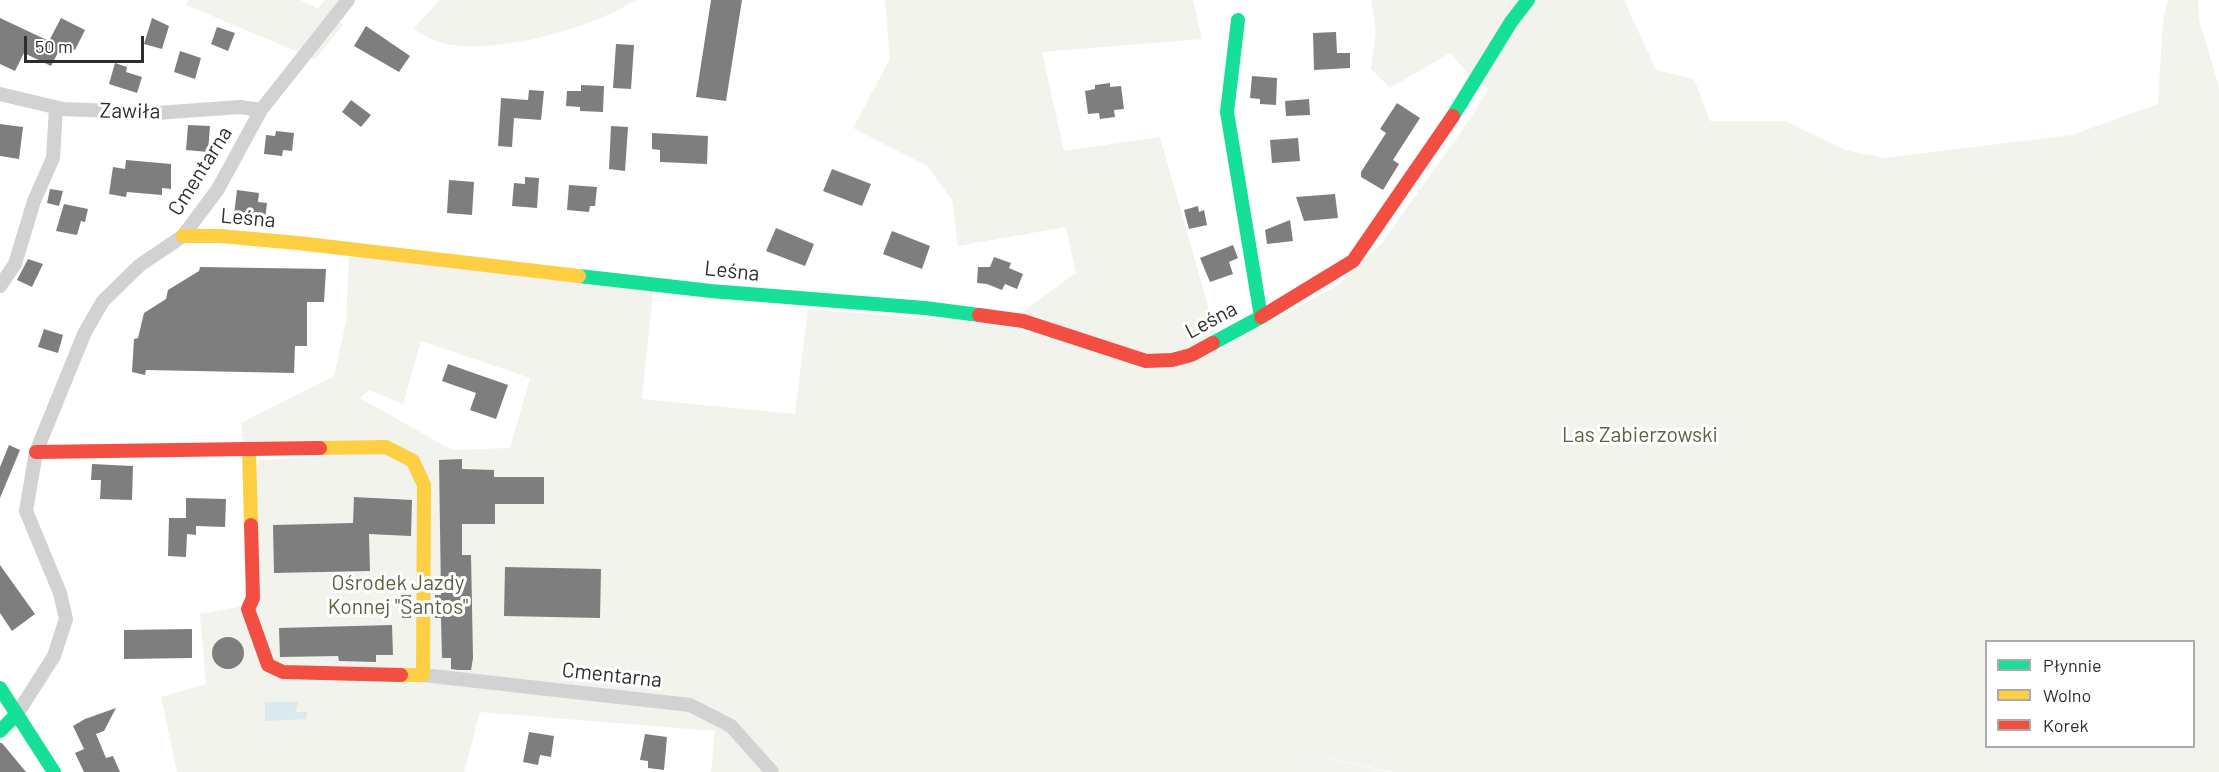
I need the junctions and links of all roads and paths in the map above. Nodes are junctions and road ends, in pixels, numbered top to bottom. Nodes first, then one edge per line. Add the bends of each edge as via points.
1 (348, 0) edge
2 (1528, 0) edge
3 (1238, 20) dead end
4 (0, 94) edge
5 (56, 108) junction
6 (261, 110) junction
7 (183, 236) junction
8 (0, 286) edge
9 (1261, 316) junction
10 (249, 449) junction
11 (36, 452) junction
12 (423, 675) junction
13 (0, 688) edge
14 (17, 714) junction
15 (0, 731) edge
16 (54, 772) edge
17 (772, 772) edge

1 - 6 street, Cmentarna
2 - 9 street, Leśna via 1431,151 1353,261
3 - 9 street, Leśna via 1227,112
4 - 5 street, Zawiła
5 - 6 street, Zawiła via 157,113 240,107
5 - 8 street via 53,158 34,201 15,264
6 - 7 street, Cmentarna via 218,189
7 - 9 street, Leśna via 298,243 711,291 925,308 1023,321 1146,361 1191,355
7 - 11 street, Cmentarna via 140,266 103,301 85,332
10 - 11 street
10 - 12 street, Cmentarna via 253,598 248,609 268,665 284,672
10 - 12 street via 386,447 413,461 424,485
11 - 14 street, Cmentarna via 26,511 60,593 66,619 54,656
12 - 17 street, Cmentarna via 690,705 731,726
13 - 14 street
14 - 15 street
14 - 16 street

